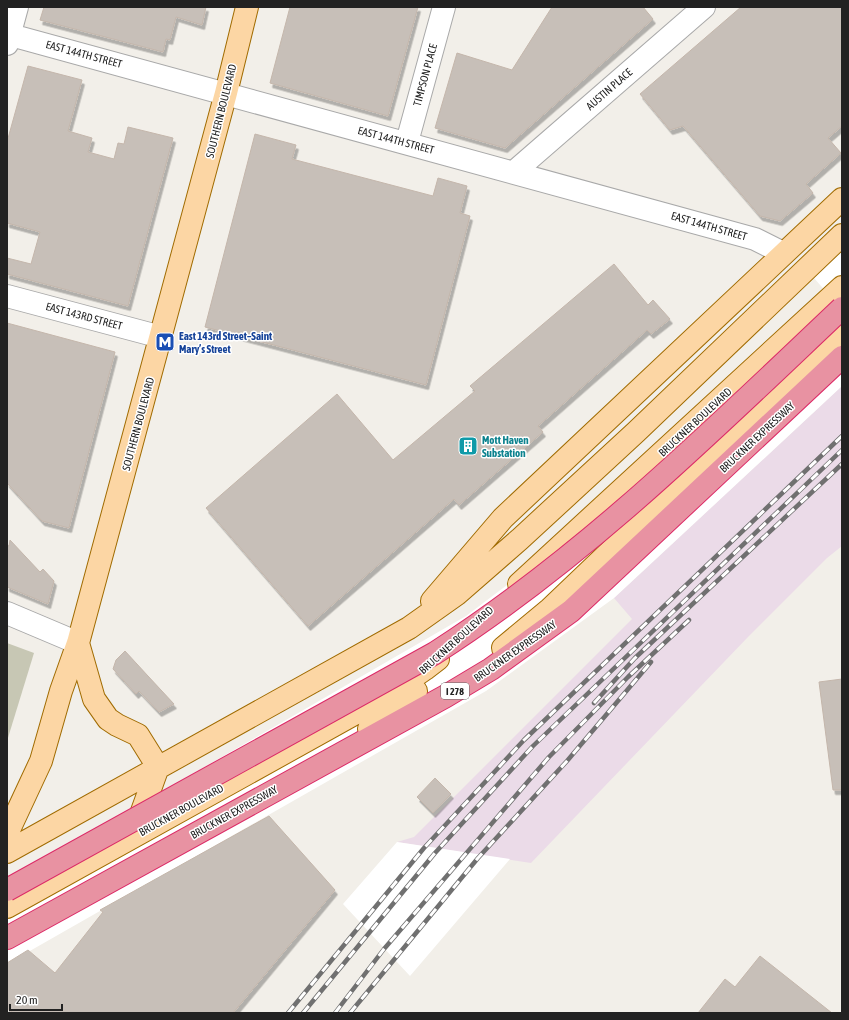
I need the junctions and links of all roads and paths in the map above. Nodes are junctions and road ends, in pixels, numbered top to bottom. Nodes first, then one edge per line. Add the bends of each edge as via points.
1 (17, 7) edge
2 (247, 7) edge
3 (444, 7) edge
4 (704, 7) edge
5 (8, 37) edge
6 (226, 93) junction
7 (406, 142) junction
8 (514, 172) junction
9 (842, 199) edge
10 (842, 236) edge
11 (783, 254) junction
12 (842, 287) edge
13 (7, 296) edge
14 (842, 308) edge
15 (842, 330) edge
16 (161, 337) junction
17 (842, 357) edge
18 (799, 372) junction
19 (683, 433) junction
20 (7, 613) edge
21 (409, 628) junction
22 (78, 643) junction
23 (442, 655) junction
24 (369, 729) junction
25 (158, 767) junction
26 (7, 834) edge
27 (133, 837) junction
28 (7, 852) edge
29 (7, 890) edge
30 (7, 907) edge
31 (7, 928) edge
32 (7, 938) edge

1 - 5 street
2 - 6 main road, SOUTHERN BOULEVARD
3 - 7 street, TIMPSON PLACE
4 - 8 street, AUSTIN PLACE
5 - 6 street, EAST 144TH STREET
6 - 7 street, EAST 144TH STREET
6 - 16 main road, SOUTHERN BOULEVARD
7 - 8 street, EAST 144TH STREET
8 - 11 street, EAST 144TH STREET via 755,239
9 - 11 main road
10 - 21 main road via 520,539 457,594
11 - 21 main road via 503,518
12 - 19 main road, BRUCKNER BOULEVARD
13 - 16 street, EAST 143RD STREET
14 - 29 highway, bridge via 697,444 571,556 485,622 436,653
15 - 18 main road, BRUCKNER BOULEVARD
16 - 22 main road, SOUTHERN BOULEVARD
17 - 32 highway, BRUCKNER EXPRESSWAY / I 278 via 571,611 527,644 446,696
18 - 19 main road
18 - 24 main road, BRUCKNER BOULEVARD via 522,633 466,674
19 - 23 main road, BRUCKNER BOULEVARD
20 - 22 street
21 - 25 main road
22 - 25 main road via 94,699 108,718 138,735
22 - 26 main road, SOUTHERN BOULEVARD via 41,761
23 - 24 main road via 421,687
23 - 27 main road, BRUCKNER BOULEVARD via 383,698
24 - 31 main road, BRUCKNER BOULEVARD
25 - 27 main road
25 - 28 main road
27 - 30 main road, BRUCKNER BOULEVARD

